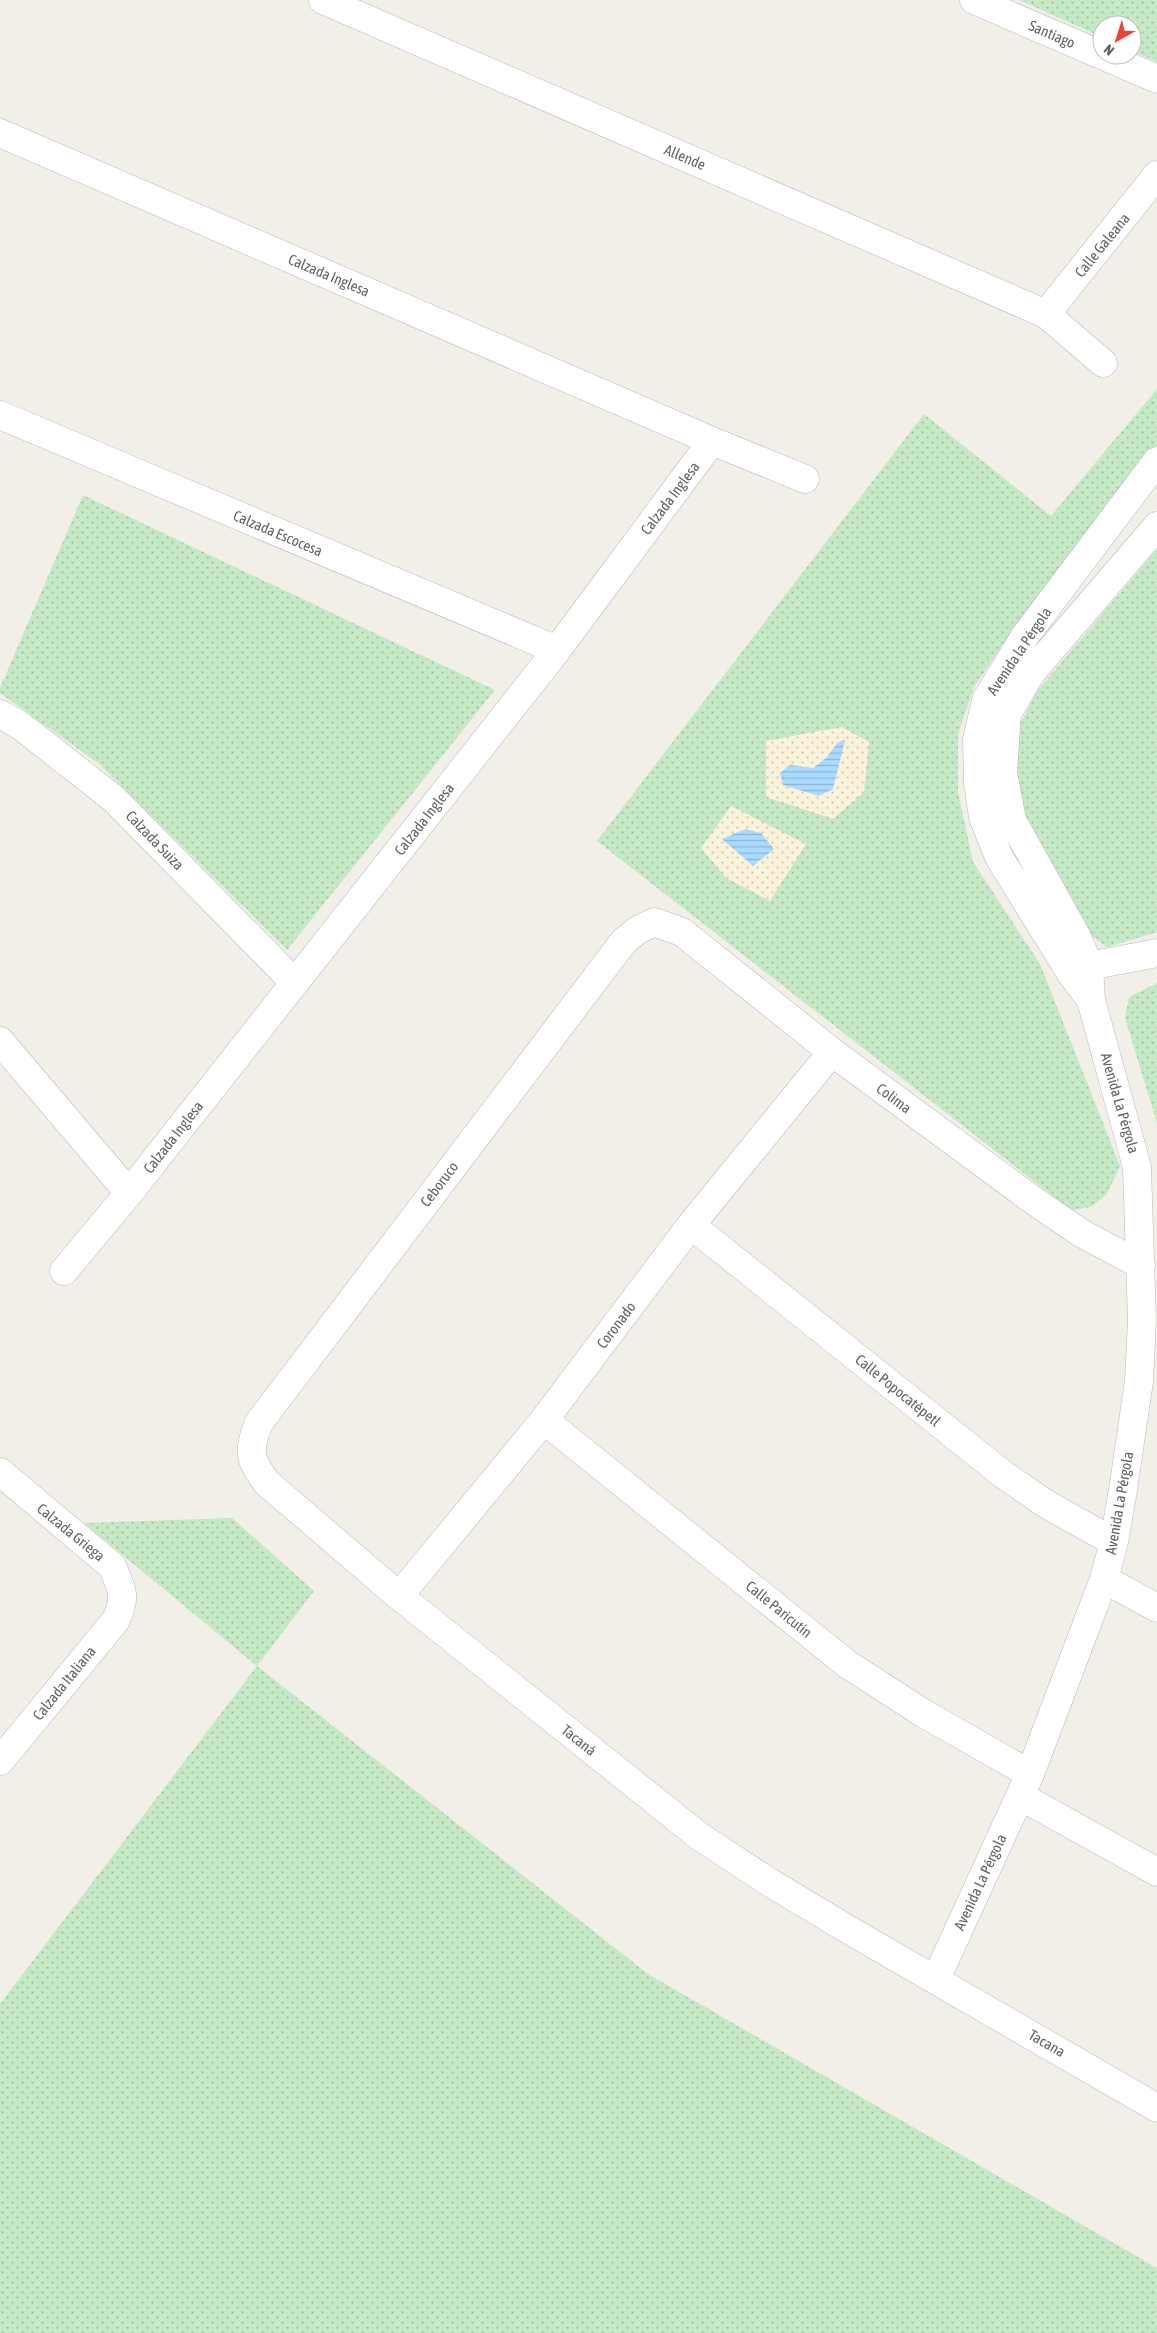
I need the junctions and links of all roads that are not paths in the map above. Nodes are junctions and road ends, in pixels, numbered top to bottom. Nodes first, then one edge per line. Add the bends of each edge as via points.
1 (323, 0) edge
2 (974, 0) edge
3 (352, 6) edge
4 (1157, 79) edge
5 (0, 133) edge
6 (1157, 175) edge
7 (1046, 314) junction
8 (1103, 363) dead end
9 (0, 415) edge
10 (712, 441) junction
11 (1157, 461) edge
12 (805, 479) dead end
13 (1157, 526) edge
14 (557, 650) junction
15 (0, 714) edge
16 (654, 922) joint
17 (1157, 953) edge
18 (1079, 969) junction
19 (296, 984) junction
20 (0, 1041) edge
21 (832, 1052) junction
22 (1147, 1167) edge
23 (129, 1193) junction
24 (692, 1225) junction
25 (1141, 1265) junction
26 (64, 1271) dead end
27 (1148, 1383) edge
28 (544, 1420) junction
29 (252, 1463) joint
30 (0, 1472) edge
31 (1114, 1542) junction
32 (1104, 1579) junction
33 (399, 1596) junction
34 (124, 1603) joint
35 (1157, 1608) edge
36 (0, 1761) edge
37 (1025, 1785) junction
38 (1157, 1872) edge
39 (936, 1979) junction
40 (1157, 2108) edge

1 - 3 street, Allende
2 - 4 street, Santiago
3 - 7 street, Allende
5 - 10 street, Calzada Inglesa
6 - 7 street, Calle Galeana
7 - 8 street, Allende
9 - 14 street, Calzada Escocesa
10 - 12 street, Calzada Inglesa
10 - 14 street, Calzada Inglesa
11 - 18 street, Avenida la Pérgola via 1025,636 986,700 977,740 983,816 999,857
13 - 18 street, Avenida la Pérgola via 1031,673 1007,714 1003,773 1012,820 1077,937
14 - 19 street, Calzada Inglesa
15 - 19 street, Calzada Suiza via 21,726 114,799
16 - 21 street, Colima via 682,932
16 - 29 street, Ceboruco via 624,941 258,1424 252,1441
17 - 18 street
18 - 22 street, Avenida La Pérgola
19 - 23 street, Calzada Inglesa
20 - 23 street
21 - 24 street, Coronado
21 - 25 street, Colima via 1030,1198 1081,1233
22 - 25 street, Avenida La Pérgola
23 - 26 street, Calzada Inglesa
24 - 28 street, Coronado
24 - 31 street, Calle Popocatépetl via 1004,1475 1046,1504
25 - 27 street, Avenida La Pérgola
27 - 31 street, Avenida La Pérgola
28 - 33 street, Coronado
28 - 37 street, Calle Paricutín via 848,1664
29 - 33 street, Tacaná via 267,1483
30 - 34 street, Calzada Griega via 112,1566
31 - 32 street, Avenida La Pérgola
32 - 35 street
32 - 37 street, Avenida La Pérgola
33 - 39 street, Tacaná via 700,1836 769,1882
34 - 36 street, Calzada Italiana via 116,1620
37 - 38 street, Calle Paricutín
37 - 39 street, Avenida La Pérgola
39 - 40 street, Tacana

